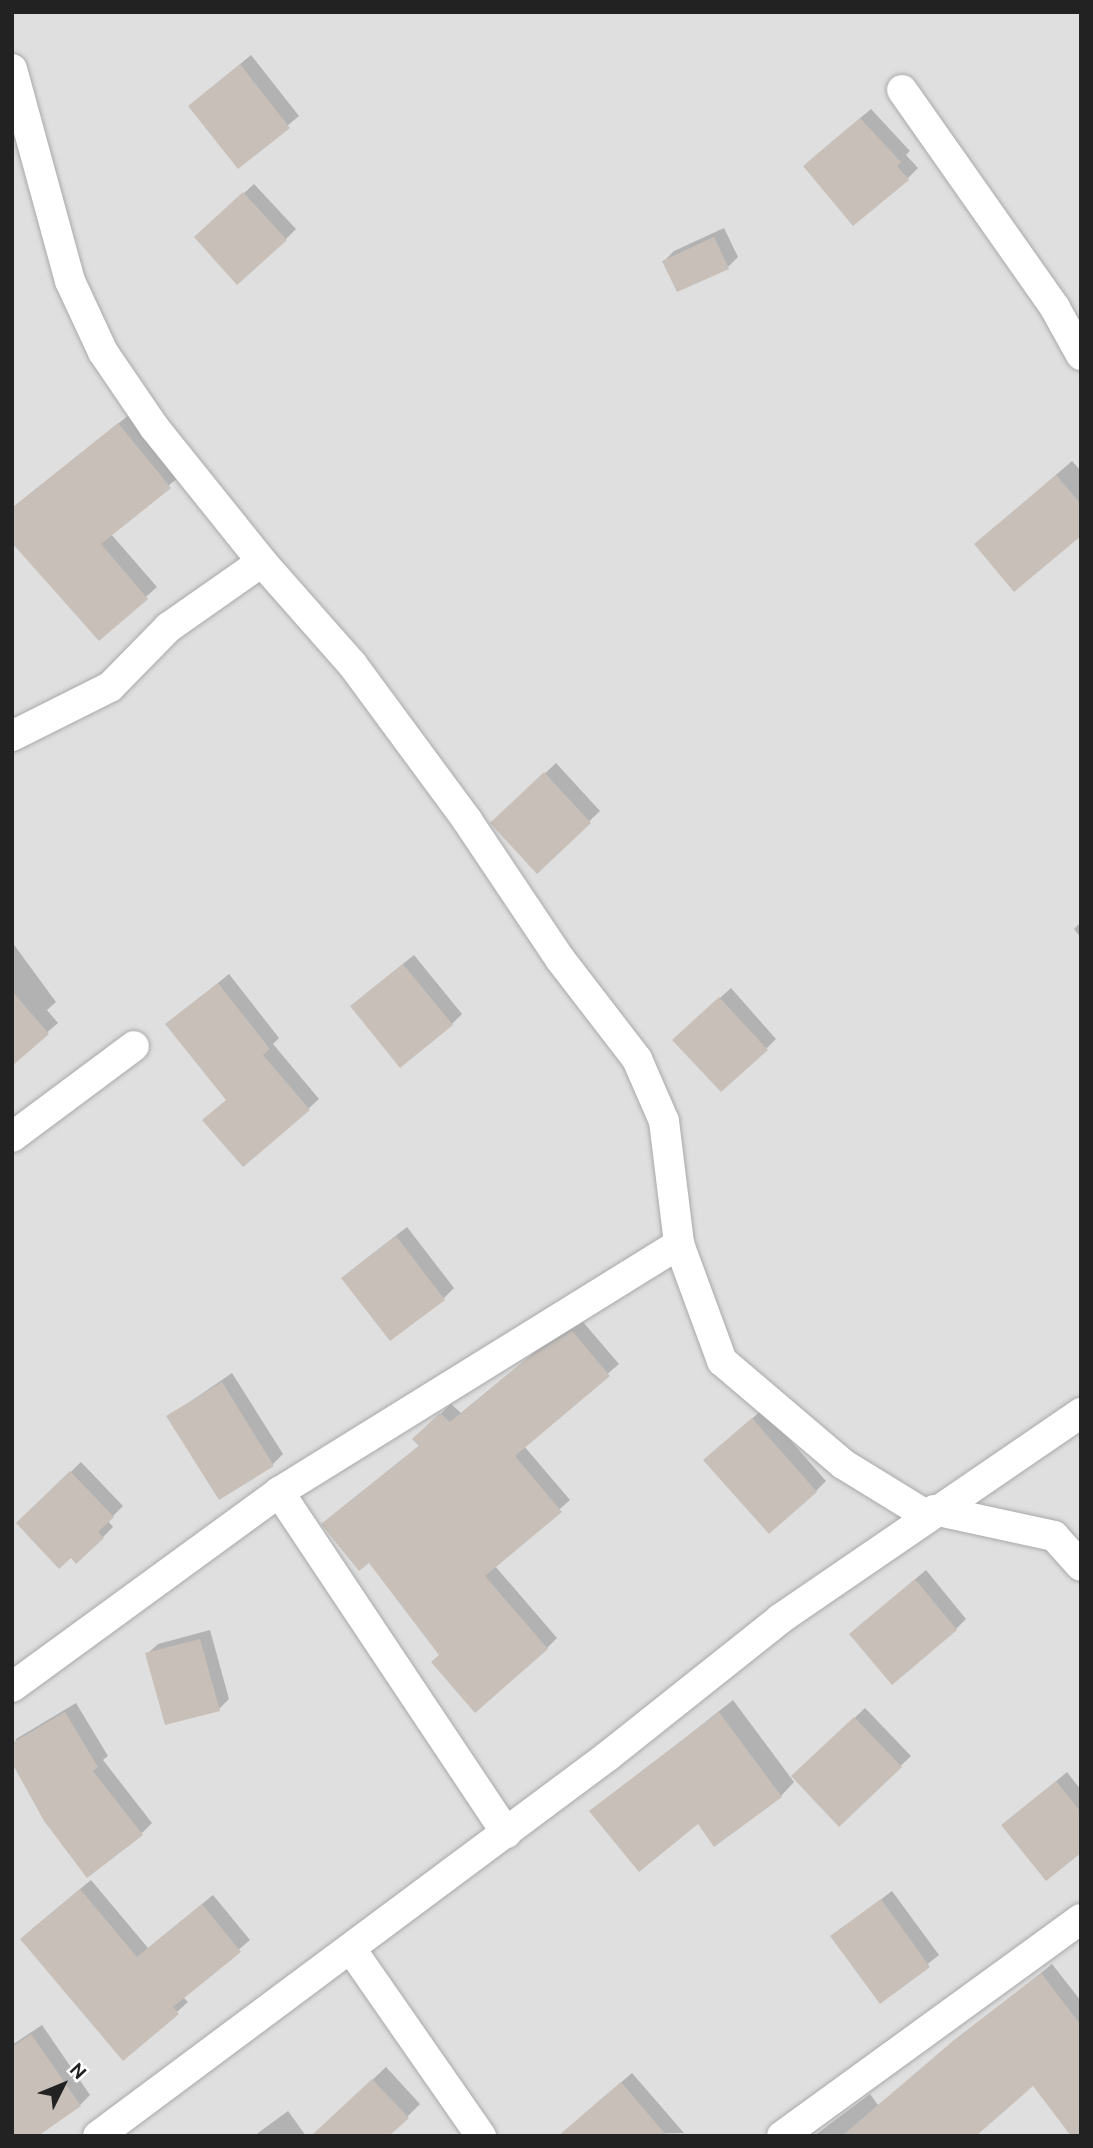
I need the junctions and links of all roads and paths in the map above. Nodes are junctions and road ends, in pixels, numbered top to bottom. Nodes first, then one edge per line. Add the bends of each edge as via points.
1 (12, 69) edge
2 (902, 90) dead end
3 (1081, 355) edge
4 (262, 562) junction
5 (12, 736) edge
6 (134, 1046) dead end
7 (12, 1136) edge
8 (679, 1244) junction
9 (1081, 1413) edge
10 (279, 1492) junction
11 (930, 1512) junction
12 (1067, 1541) edge
13 (1081, 1566) edge
14 (12, 1687) edge
15 (506, 1833) junction
16 (1081, 1919) edge
17 (351, 1948) junction
18 (98, 2136) edge
19 (481, 2136) edge
20 (782, 2136) edge

1 - 4 street via 70,281 103,352 154,427
2 - 3 street via 1055,308
4 - 5 street via 169,627 110,687
4 - 8 street via 352,664 467,820 560,959 637,1059 664,1121
6 - 7 street
8 - 10 street
8 - 11 street via 722,1361 843,1464
9 - 11 street
10 - 14 street
10 - 15 street
11 - 12 street
11 - 15 street via 780,1619
12 - 13 street
15 - 17 street
16 - 20 street
17 - 18 street
17 - 19 street

